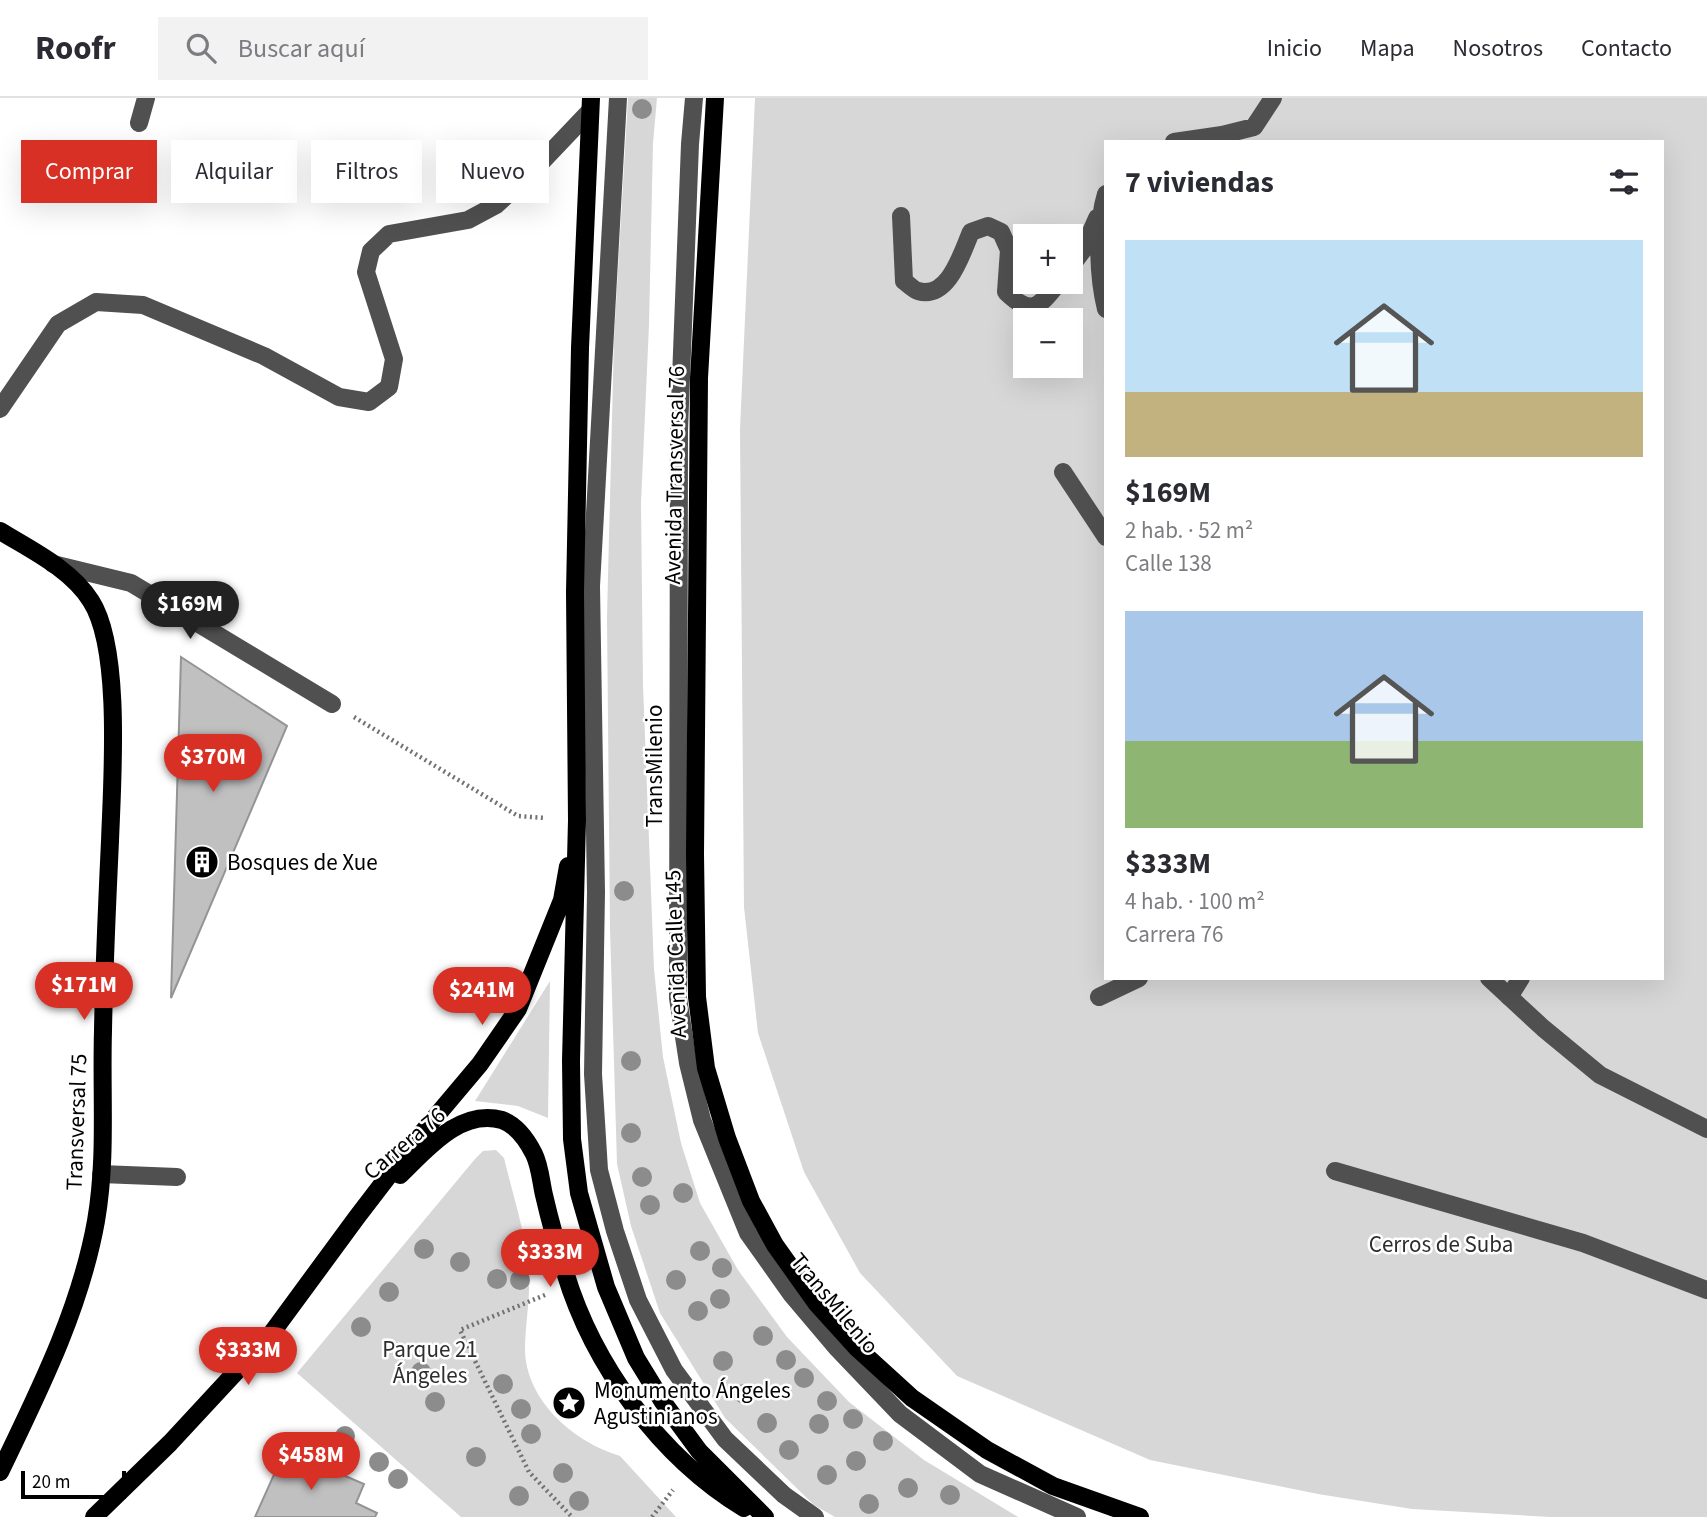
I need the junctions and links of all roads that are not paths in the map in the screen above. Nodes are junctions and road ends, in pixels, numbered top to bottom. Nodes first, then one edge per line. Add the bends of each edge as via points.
1 (146, 98) edge
2 (618, 98) edge
3 (694, 98) edge
4 (715, 98) edge
5 (1273, 98) edge
6 (591, 104) edge
7 (139, 123) dead end
8 (1188, 140) edge
9 (1104, 200) edge
10 (1100, 212) junction
11 (901, 216) dead end
12 (1083, 250) edge
13 (1050, 294) edge
14 (1104, 302) edge
15 (0, 409) edge
16 (1063, 472) dead end
17 (0, 531) edge
18 (1104, 534) edge
19 (53, 564) junction
20 (332, 704) road end
21 (577, 820) junction
22 (695, 854) joint
23 (1135, 980) edge
24 (1491, 980) edge
25 (1520, 980) edge
26 (1099, 997) dead end
27 (1509, 997) junction
28 (1707, 1129) edge
29 (1335, 1171) dead end
30 (101, 1174) junction
31 (177, 1177) dead end
32 (357, 1216) junction
33 (1707, 1290) edge
34 (0, 1472) edge
35 (94, 1517) edge
36 (763, 1517) edge
37 (815, 1517) edge
38 (1077, 1517) edge
39 (1140, 1517) edge

1 - 7 street
2 - 37 street via 591,586 596,892 593,1074 600,1170 638,1300 674,1370 725,1439 784,1495
3 - 38 street, TransMilenio via 679,429 678,998 702,1120 748,1233 792,1295 882,1395 980,1475
4 - 22 main road, Avenida Transversal 76 via 699,378
5 - 8 street via 1254,127
6 - 15 street via 532,172 496,205 468,220 389,234 371,251 366,272 394,359 389,387 369,402 339,397 264,356 143,305 96,302 58,324
6 - 21 main road via 575,592
9 - 10 street
10 - 12 street
10 - 14 street
11 - 13 street via 904,281 918,291 937,290 948,281 971,232 988,226 1001,232 1009,250 1006,292 1019,305 1031,308
16 - 18 street
17 - 19 main road, Transversal 75
19 - 20 street via 131,583
19 - 30 main road, Transversal 75 via 92,601 102,625 109,669 113,766
21 - 32 main road, Carrera 76 via 562,900 518,1009
21 - 36 main road via 572,1139 591,1240 636,1358 663,1402 699,1451
22 - 39 main road, Avenida Calle 145 via 697,998 706,1068 751,1200 775,1245 817,1304 912,1398 987,1450 1053,1486
23 - 26 street
24 - 27 street
25 - 27 street
27 - 28 street via 1600,1075
29 - 33 street via 1583,1243
30 - 31 street
30 - 34 main road, Transversal 75 via 85,1268 61,1341
32 - 35 main road, Carrera 76 via 271,1334
32 - 36 main road, Carrera 76 via 452,1128 477,1118 503,1120 524,1136 535,1157 580,1315 617,1382 691,1470

